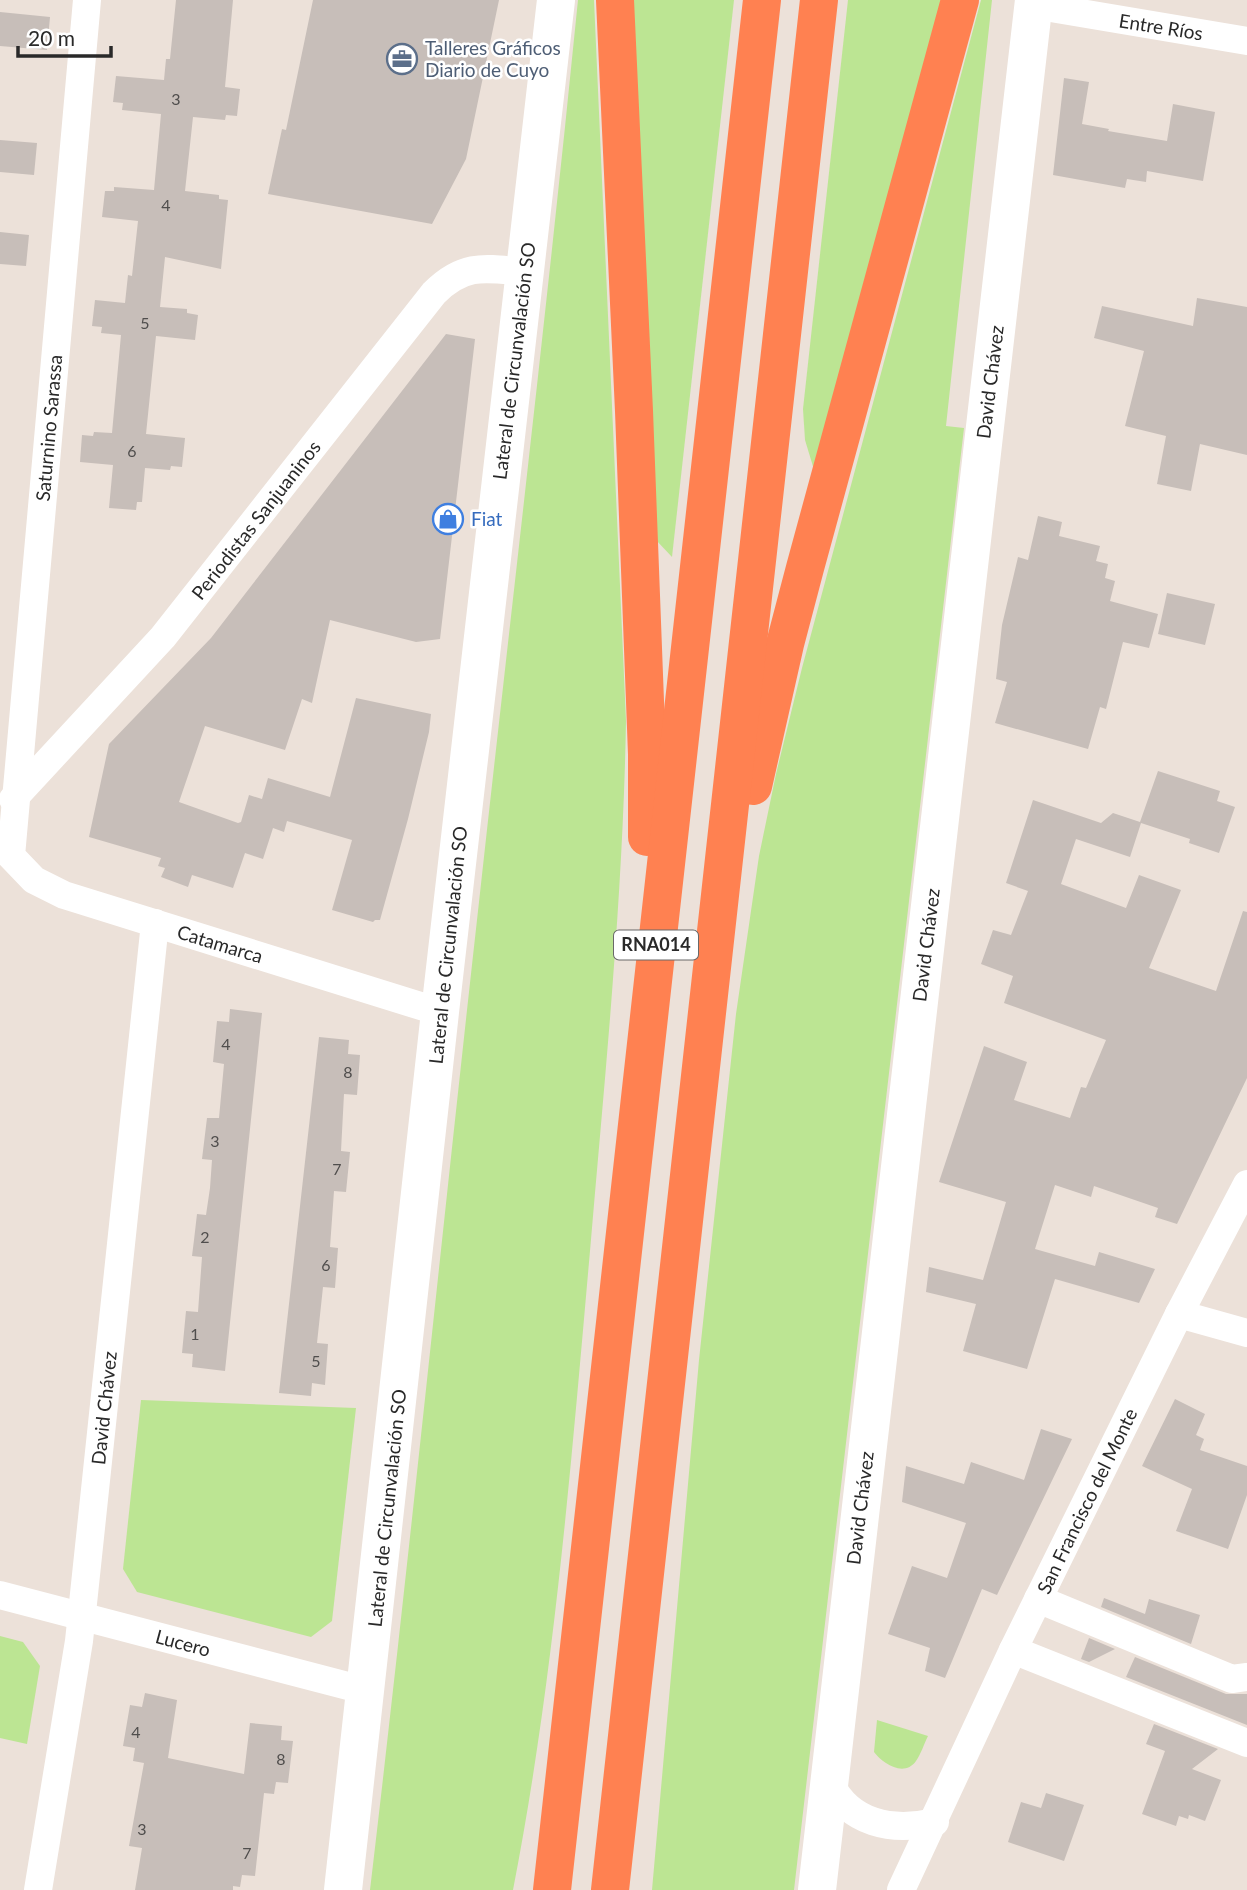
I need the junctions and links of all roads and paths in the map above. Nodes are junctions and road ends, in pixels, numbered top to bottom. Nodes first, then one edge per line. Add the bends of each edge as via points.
1 (87, 0) edge
2 (556, 0) edge
3 (615, 0) edge
4 (762, 0) edge
5 (819, 0) edge
6 (960, 0) edge
7 (1034, 3) edge
8 (1247, 41) edge
9 (524, 272) junction
10 (11, 720) edge
11 (8, 803) edge
12 (11, 856) joint
13 (155, 923) junction
14 (708, 997) junction
15 (440, 1012) junction
16 (646, 1036) junction
17 (1247, 1184) edge
18 (1179, 1314) junction
19 (1247, 1333) edge
20 (0, 1594) edge
21 (1038, 1599) junction
22 (82, 1616) junction
23 (1013, 1650) junction
24 (1247, 1677) edge
25 (367, 1691) junction
26 (571, 1722) junction
27 (1247, 1743) edge
28 (829, 1781) junction
29 (934, 1822) junction
30 (615, 1839) junction
31 (38, 1890) edge
32 (343, 1890) edge
33 (536, 1890) edge
34 (552, 1890) edge
35 (610, 1890) edge
36 (615, 1890) edge
37 (817, 1890) edge
38 (901, 1890) edge

1 - 10 street, Saturnino Sarassa
2 - 9 street, Lateral de Circunvalación SO
3 - 16 highway via 647,754
4 - 16 highway, RNA014
5 - 14 highway, RNA014
6 - 14 highway via 785,644
7 - 8 street, Entre Ríos
7 - 28 street, David Chávez
9 - 11 street, Periodistas Sanjuaninos via 480,267 447,279 163,637
9 - 15 street, Lateral de Circunvalación SO
10 - 11 street, Saturnino Sarassa
11 - 12 street, Saturnino Sarassa
12 - 13 street, Catamarca via 34,880 49,888
13 - 15 street, Catamarca
13 - 22 street, David Chávez
14 - 30 highway, RNA014
15 - 25 street, Lateral de Circunvalación SO
16 - 26 highway, RNA014
17 - 18 street, San Francisco del Monte
18 - 19 street
18 - 21 street, San Francisco del Monte
20 - 22 street, Lucero
21 - 23 street, San Francisco del Monte
21 - 24 street via 1232,1679
22 - 25 street, Lucero
22 - 31 street, David Chávez
23 - 27 street
23 - 29 street, San Francisco del Monte
25 - 32 street, Lateral de Circunvalación SO
26 - 33 highway
26 - 34 highway, RNA014
28 - 29 street via 844,1803 867,1819 899,1827
28 - 37 street, David Chávez
29 - 38 street, San Francisco del Monte
30 - 35 highway, RNA014
30 - 36 highway

